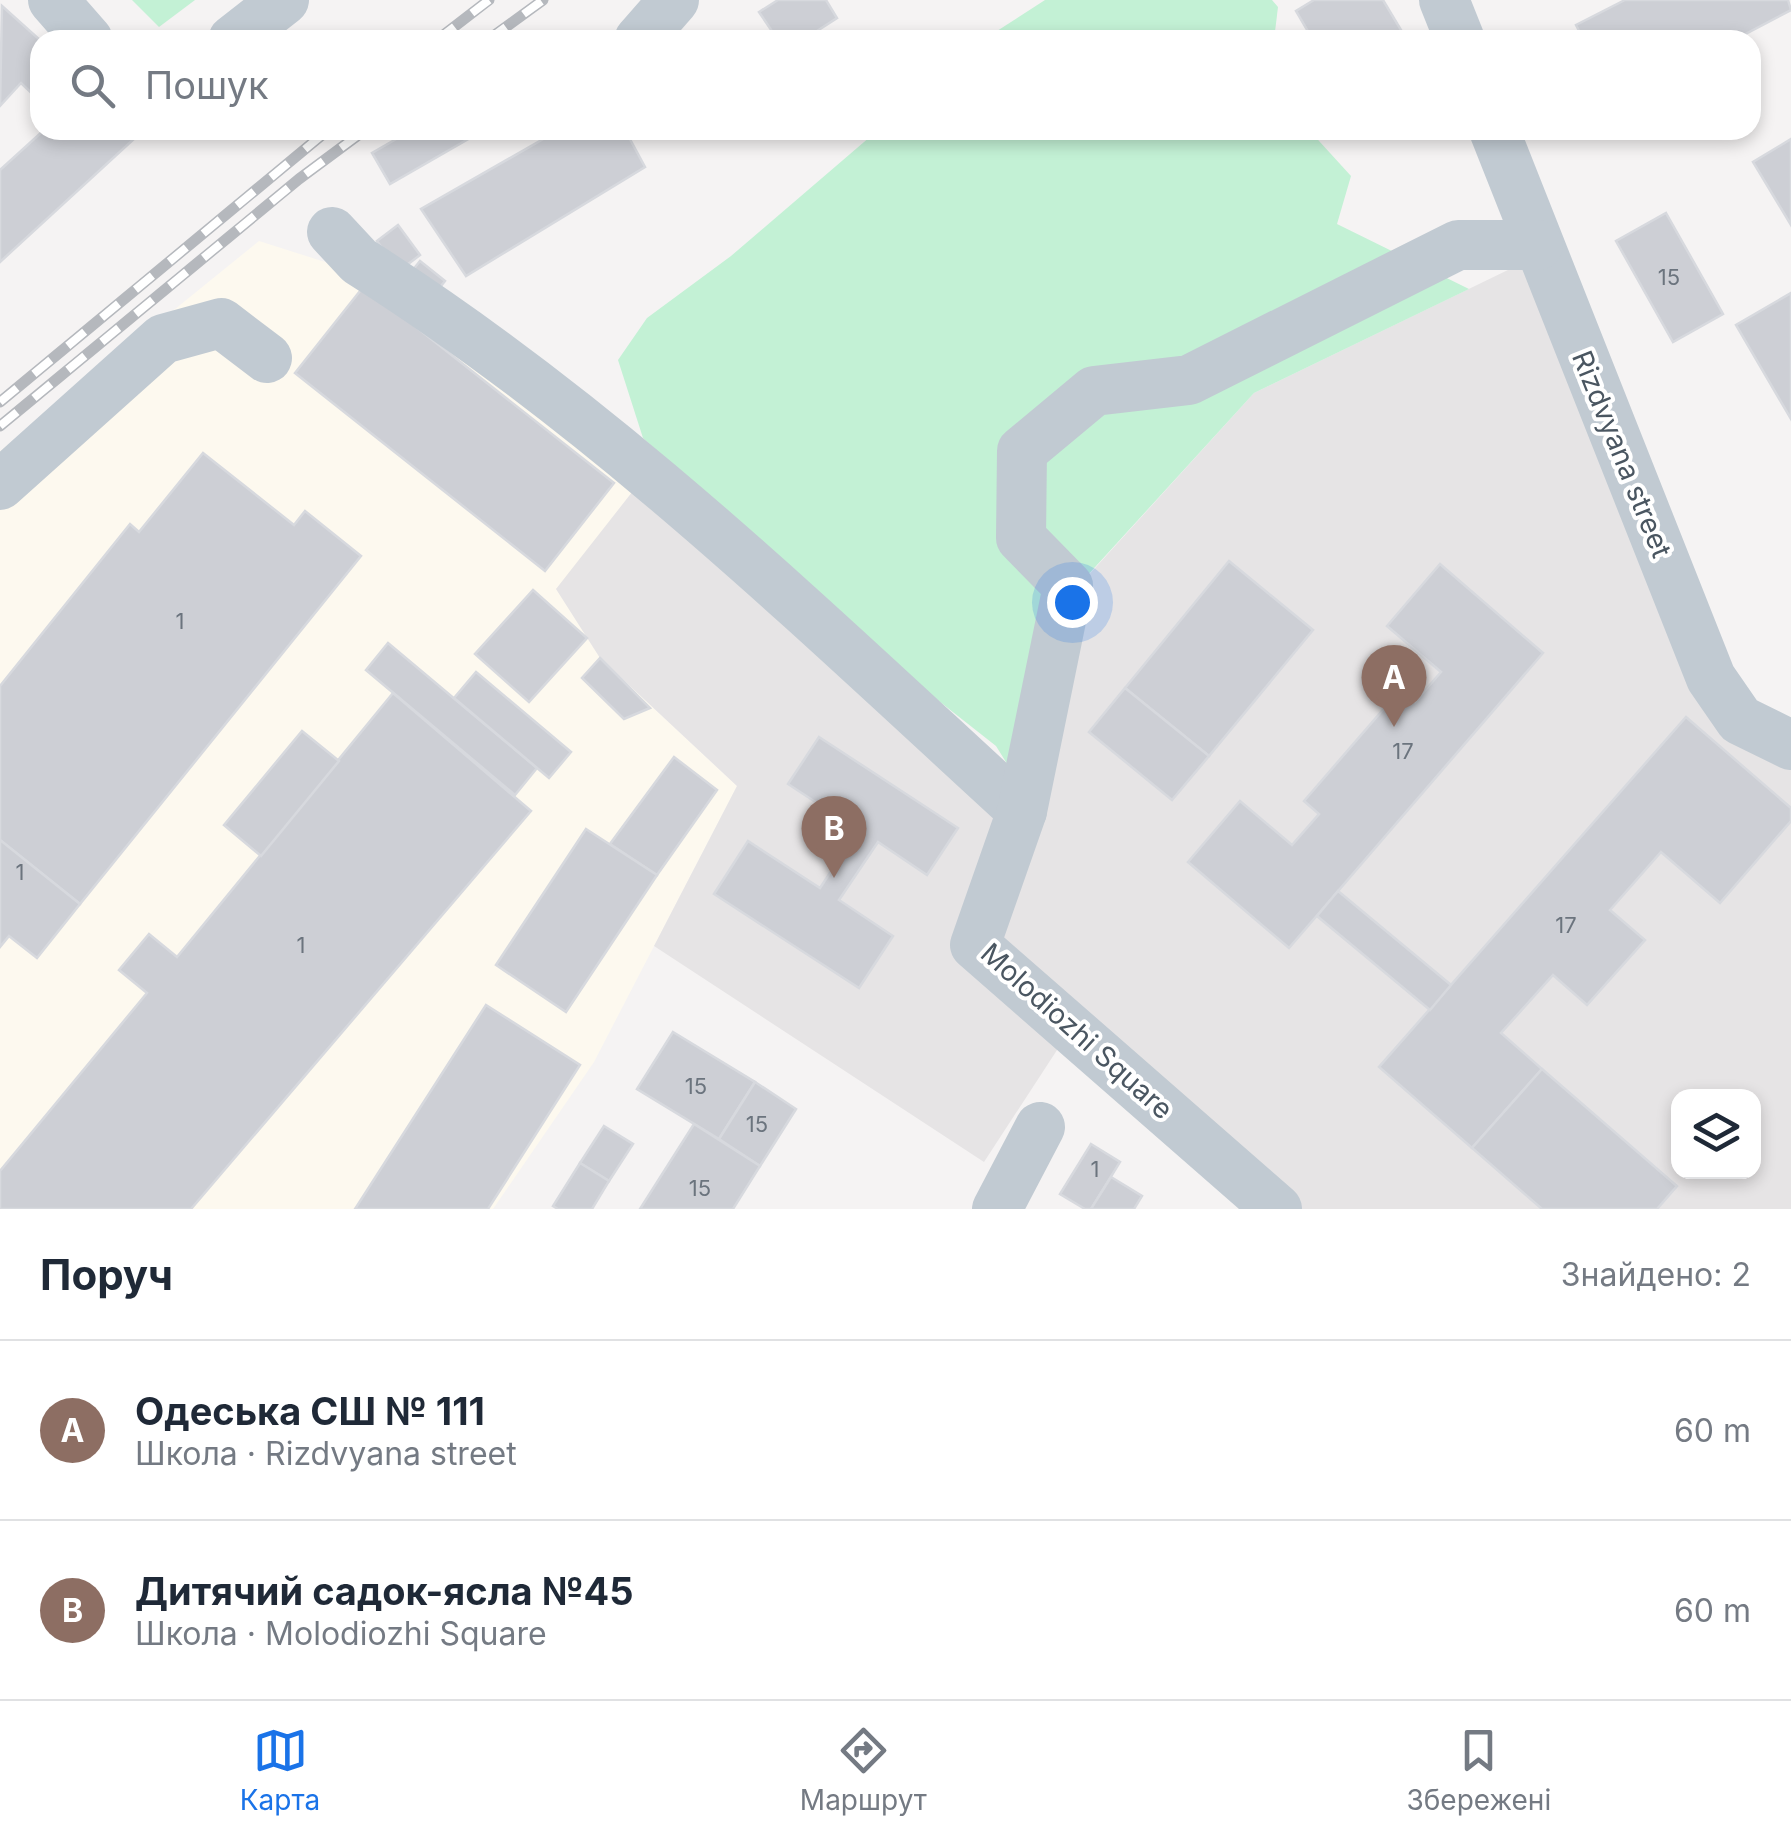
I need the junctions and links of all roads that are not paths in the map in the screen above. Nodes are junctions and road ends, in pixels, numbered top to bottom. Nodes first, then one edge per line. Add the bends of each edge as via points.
1 (53, 0) edge
2 (284, 0) edge
3 (674, 0) edge
4 (1444, 0) edge
5 (79, 30) edge
6 (246, 30) edge
7 (648, 30) edge
8 (1456, 30) edge
9 (1498, 140) edge
10 (332, 232) dead end
11 (1538, 245) junction
12 (267, 358) dead end
13 (56, 436) junction
14 (0, 458) edge
15 (0, 485) edge
16 (1791, 745) edge
17 (1022, 811) junction
18 (1040, 1127) dead end
19 (997, 1209) edge
20 (1277, 1209) edge

1 - 5 street
2 - 6 street
3 - 7 street
4 - 8 street
9 - 11 street, Rizdvyana street
10 - 17 street via 358,260 553,395 682,500
11 - 16 street, Rizdvyana street via 1711,678 1740,720
11 - 17 street, Molodiozhi Square via 1458,245 1189,380 1094,391 1022,450 1021,538 1068,586
12 - 13 street via 221,323 162,339
13 - 14 street
13 - 15 street
17 - 20 street, Molodiozhi Square via 975,945
18 - 19 street

